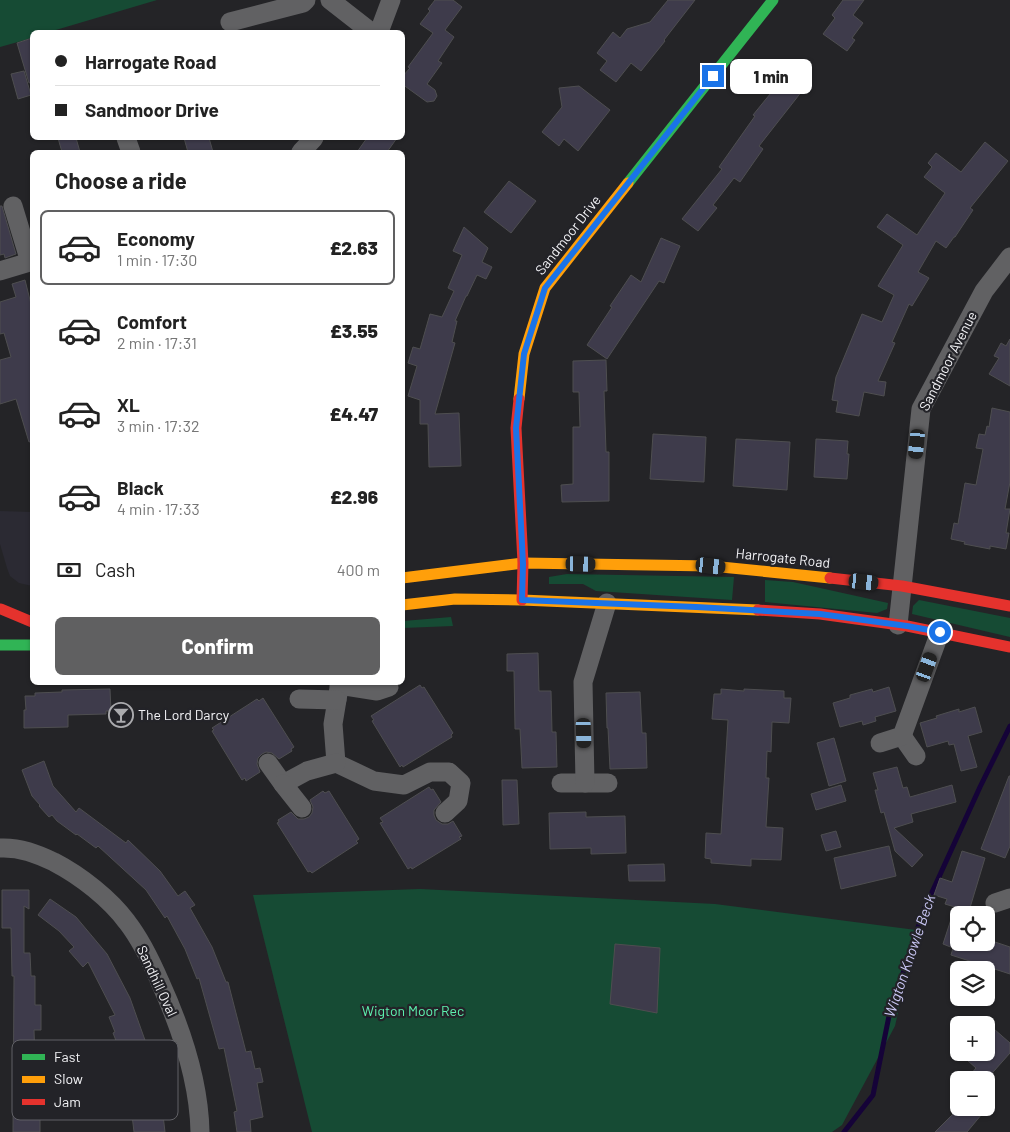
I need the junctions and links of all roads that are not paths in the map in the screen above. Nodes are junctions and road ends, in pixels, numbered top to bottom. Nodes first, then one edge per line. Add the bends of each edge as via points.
1 (306, 0) edge
2 (330, 0) edge
3 (391, 0) edge
4 (774, 0) edge
5 (230, 22) dead end
6 (368, 30) edge
7 (380, 30) edge
8 (312, 140) edge
9 (303, 150) edge
10 (13, 206) dead end
11 (1010, 257) edge
12 (30, 264) edge
13 (30, 267) edge
14 (0, 271) edge
15 (523, 564) junction
16 (405, 578) edge
17 (902, 586) junction
18 (522, 600) junction
19 (607, 603) junction
20 (405, 605) edge
21 (1010, 606) edge
22 (0, 608) edge
23 (30, 609) edge
24 (30, 622) edge
25 (898, 625) junction
26 (940, 632) junction
27 (30, 644) edge
28 (0, 645) edge
29 (1010, 647) edge
30 (389, 687) dead end
31 (339, 689) edge
32 (299, 699) dead end
33 (902, 736) junction
34 (880, 743) dead end
35 (916, 756) dead end
36 (268, 763) dead end
37 (346, 769) junction
38 (561, 783) dead end
39 (585, 783) junction
40 (283, 784) junction
41 (608, 784) dead end
42 (302, 808) dead end
43 (444, 813) dead end
44 (0, 848) edge
45 (200, 1132) edge

1 - 5 street
2 - 6 street
3 - 7 street
4 - 15 main road, Sandmoor Drive via 545,288 524,354 516,428
8 - 9 street
10 - 12 street
11 - 17 street, Sandmoor Avenue via 984,291 921,409
13 - 14 street
15 - 16 main road, Harrogate Road
15 - 17 main road, Harrogate Road via 711,566
15 - 18 main road, Sandmoor Drive
17 - 21 main road, Harrogate Road
17 - 25 street, Sandmoor Avenue
18 - 19 main road
18 - 20 main road via 455,599
19 - 25 main road via 820,614
19 - 39 street via 583,682
22 - 23 main road
22 - 24 main road
25 - 26 main road
26 - 29 main road
26 - 33 street
27 - 28 main road
30 - 31 street via 377,691
31 - 32 street
31 - 37 street via 333,724
33 - 34 street
33 - 35 street
36 - 40 street
37 - 40 street via 307,771
37 - 43 street via 380,786 404,785 430,772 449,772 461,783 458,801
38 - 39 street
39 - 41 street
40 - 42 street
44 - 45 street, Sandhill Oval via 36,854 66,868 100,893 127,922 149,957 189,1057

